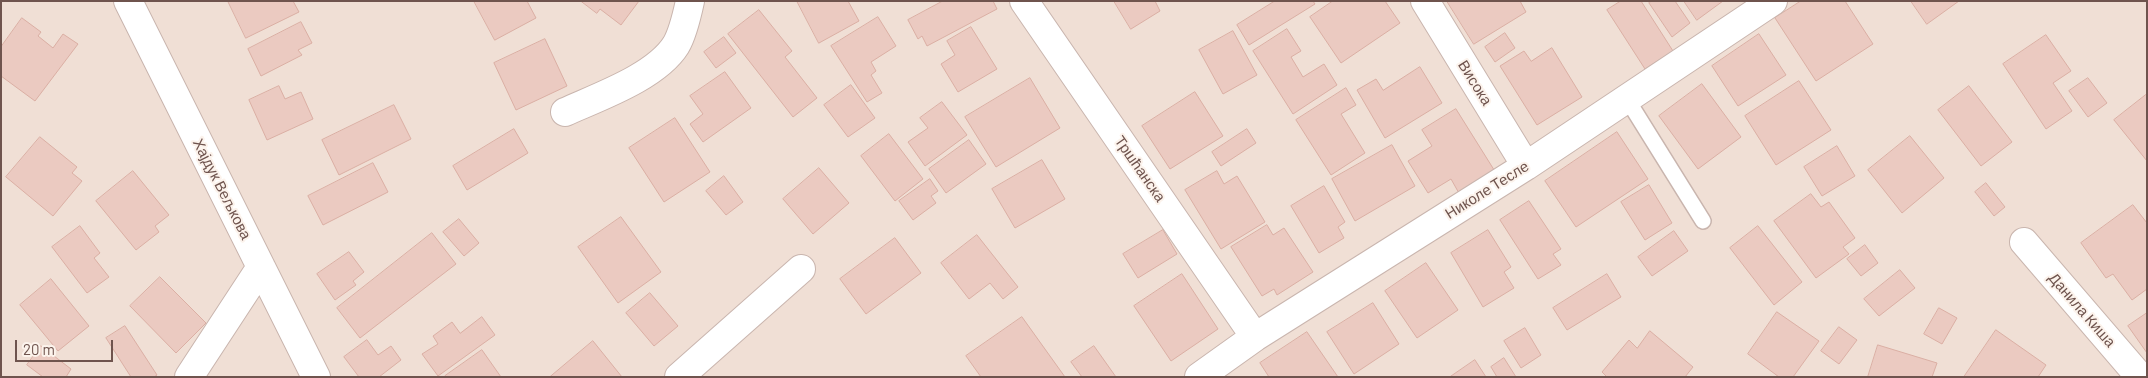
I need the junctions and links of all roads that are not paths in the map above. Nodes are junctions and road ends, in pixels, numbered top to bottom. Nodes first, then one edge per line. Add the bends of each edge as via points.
1 (128, 1) edge
2 (690, 1) edge
3 (1024, 1) edge
4 (1425, 1) edge
5 (1773, 1) edge
6 (1626, 99) junction
7 (565, 112) dead end
8 (1526, 166) junction
9 (1703, 221) dead end
10 (2024, 242) dead end
11 (261, 267) junction
12 (801, 269) dead end
13 (1255, 337) junction
14 (189, 377) edge
15 (316, 377) edge
16 (679, 377) edge
17 (1199, 377) edge
18 (2140, 377) edge

1 - 11 street, Хајдук Вељкова
2 - 7 street via 676,46 654,68 628,84
3 - 13 street, Тршћанска
4 - 8 street, Висока
5 - 6 street, Николе Тесле
6 - 8 street, Николе Тесле
6 - 9 lane
8 - 13 street, Николе Тесле
10 - 18 street, Данила Киша
11 - 14 street
11 - 15 street, Хајдук Вељкова
12 - 16 street
13 - 17 street, Николе Тесле

